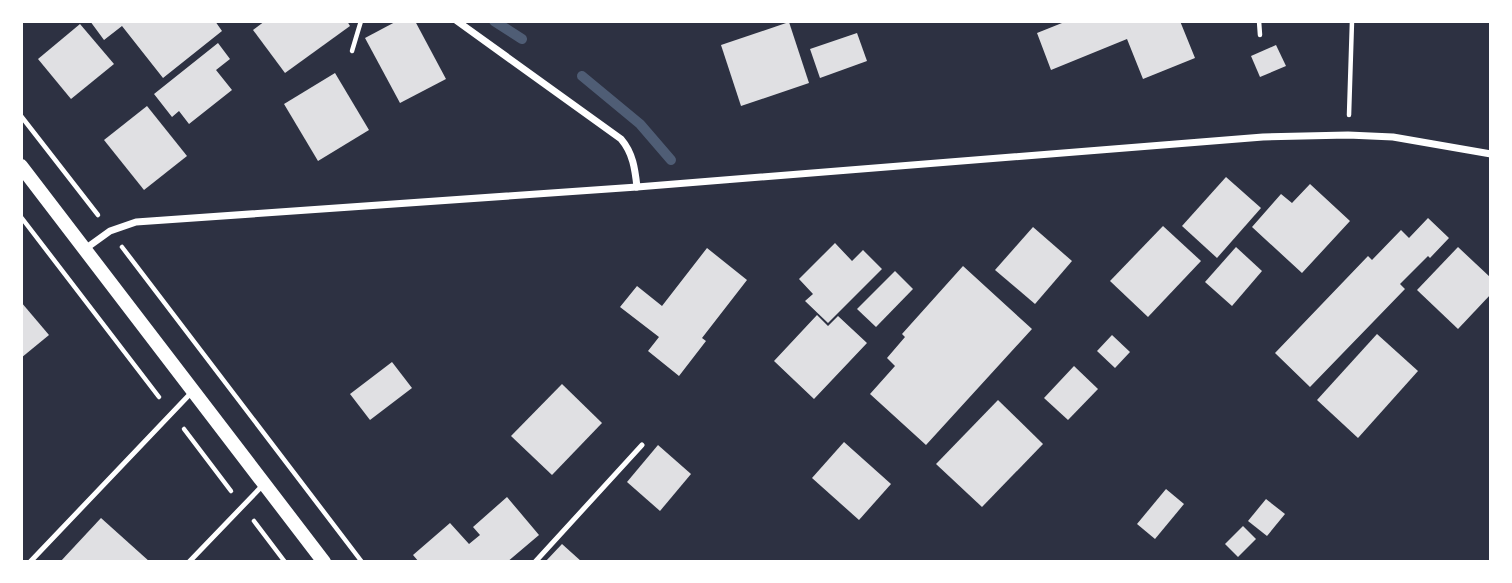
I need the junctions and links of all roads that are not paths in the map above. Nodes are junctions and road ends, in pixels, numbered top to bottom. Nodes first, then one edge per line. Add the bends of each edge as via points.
1 (457, 21) edge
2 (1491, 154) edge
3 (21, 166) edge
4 (637, 187) junction
5 (85, 249) junction
6 (193, 391) junction
7 (642, 445) dead end
8 (264, 484) junction
9 (30, 562) edge
10 (189, 562) edge
11 (324, 562) edge
12 (535, 562) edge

1 - 4 street via 610,130 627,147
2 - 4 street via 1393,137 1263,137
3 - 5 main road
4 - 5 street via 136,222 110,231
5 - 6 main road
6 - 8 main road
6 - 9 lane
7 - 12 lane
8 - 10 lane
8 - 11 main road

